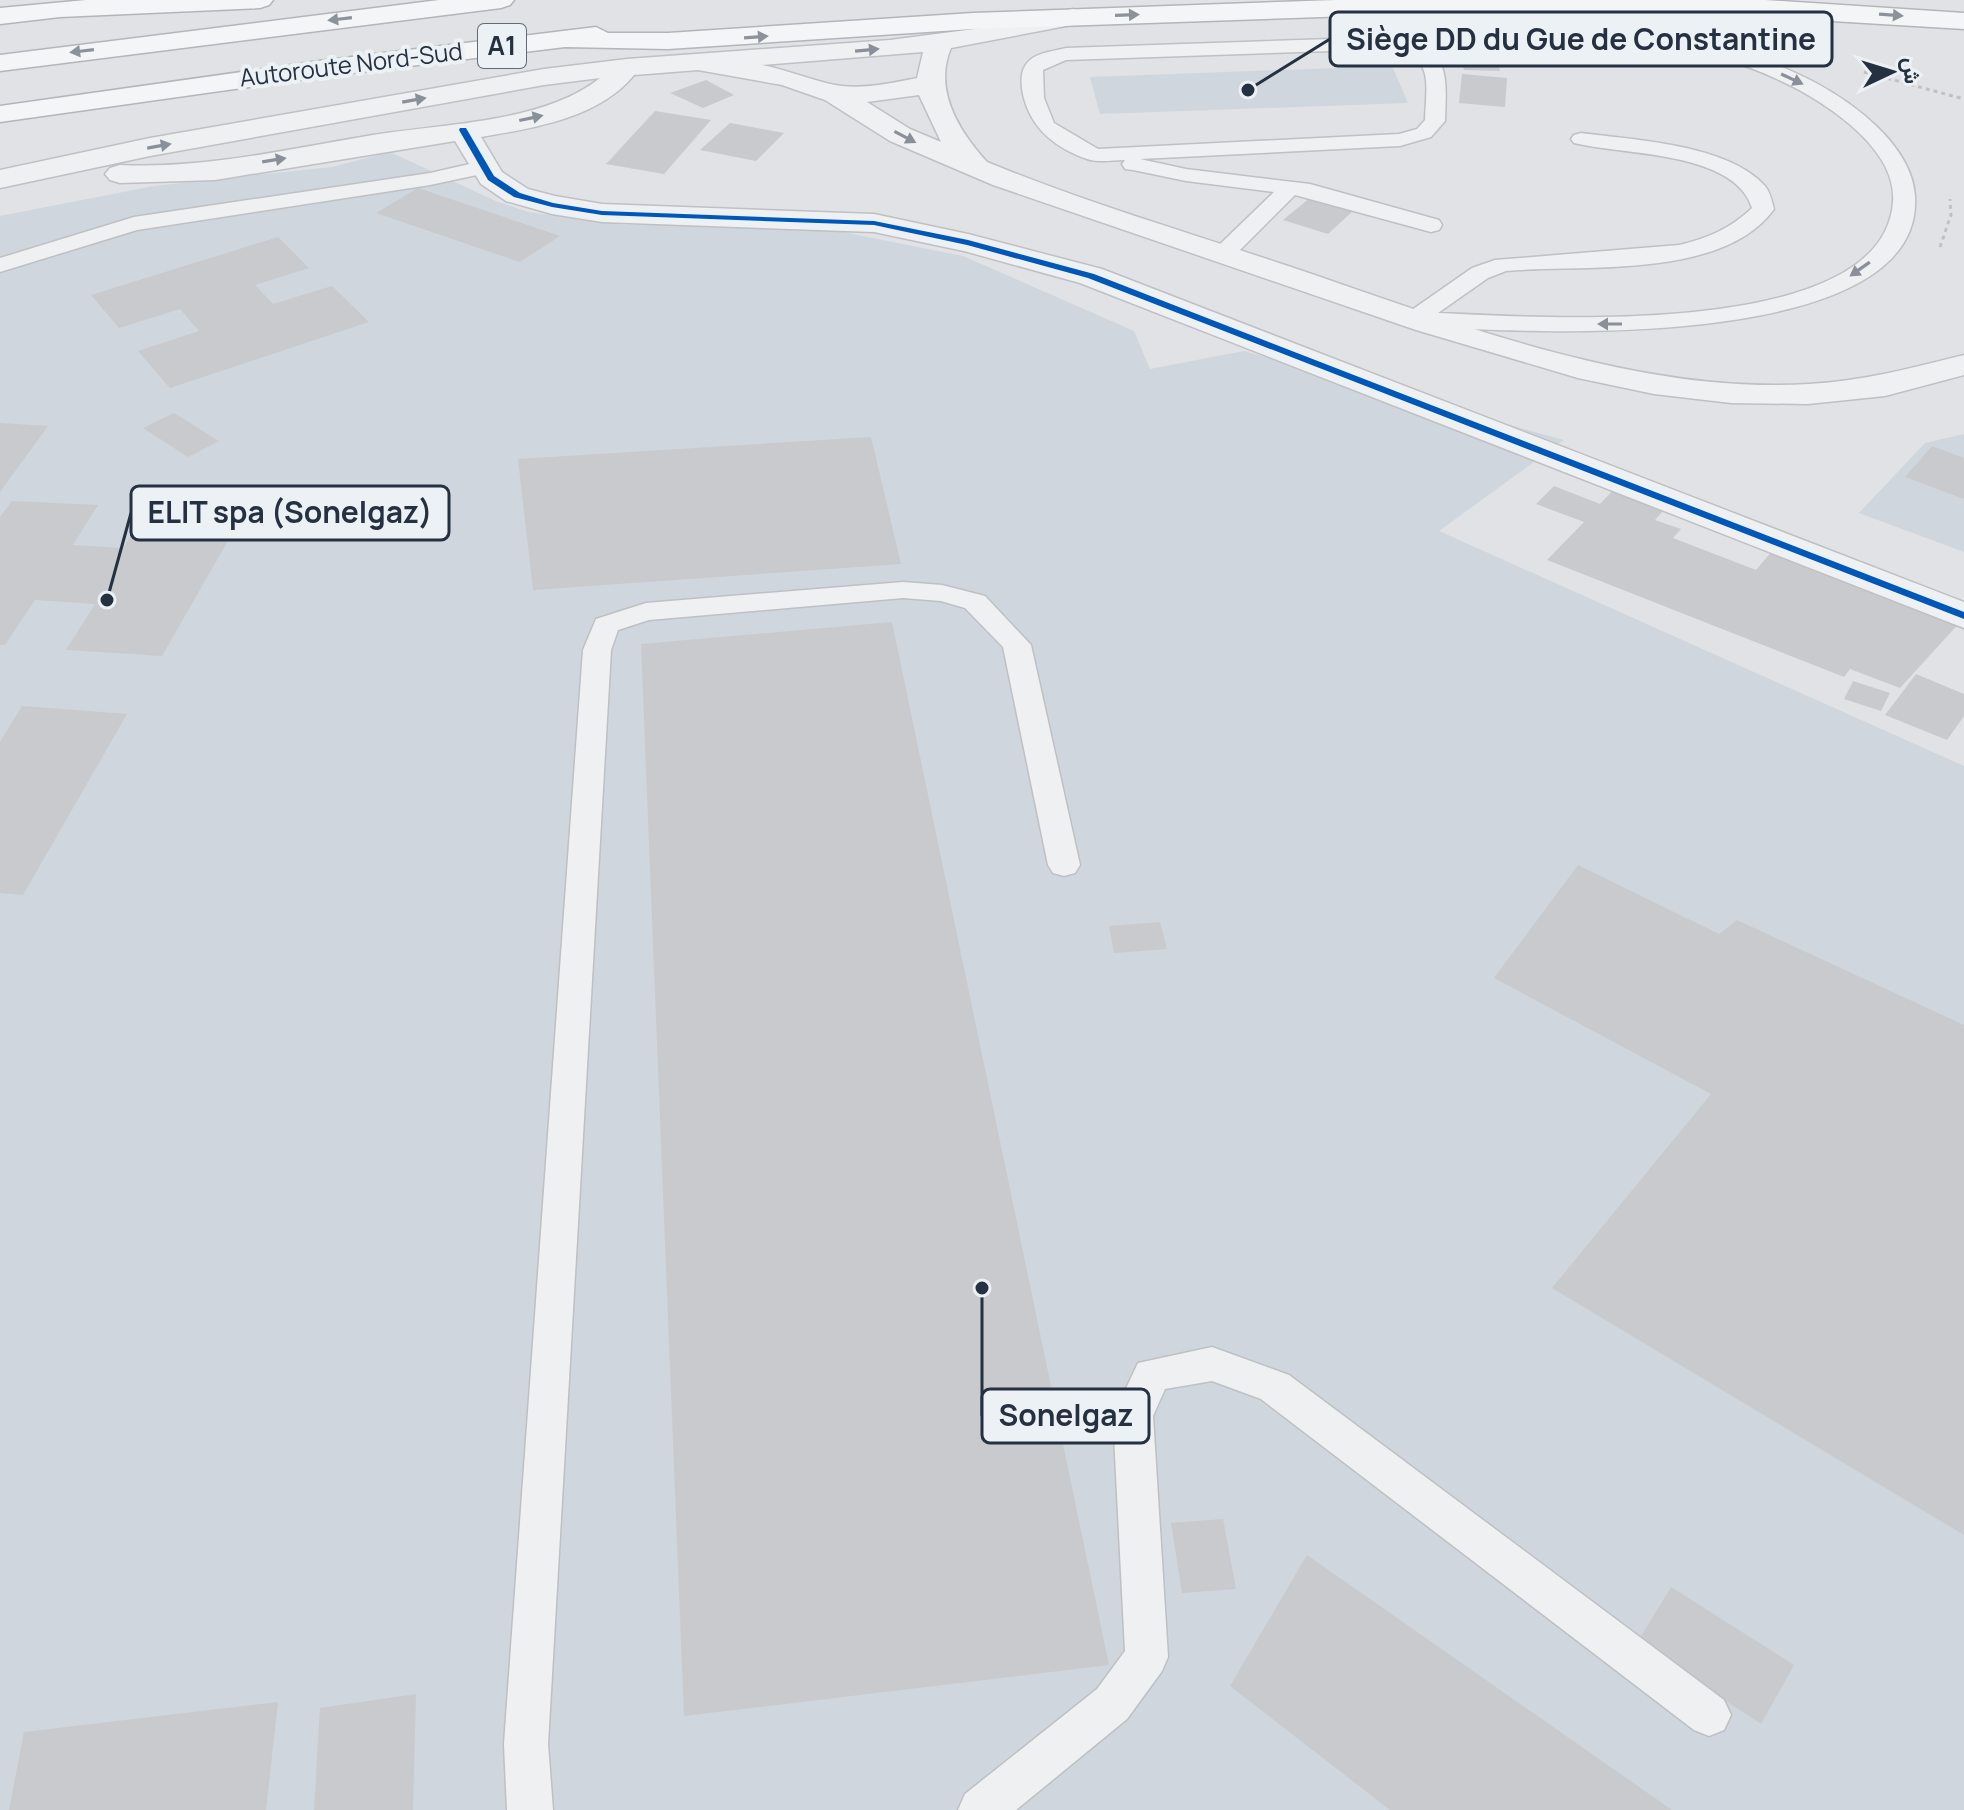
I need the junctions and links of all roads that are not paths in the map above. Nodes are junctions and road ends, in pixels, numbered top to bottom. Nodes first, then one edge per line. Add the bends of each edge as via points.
1 (111, 0) edge
2 (260, 0) edge
3 (501, 0) edge
4 (941, 0) edge
5 (1944, 0) edge
6 (1633, 2) edge
7 (1964, 2) edge
8 (1499, 6) junction
9 (60, 9) junction
10 (0, 16) edge
11 (1073, 17) junction
12 (1964, 21) edge
13 (566, 39) junction
14 (940, 43) junction
15 (0, 63) edge
16 (703, 63) junction
17 (627, 67) junction
18 (931, 84) junction
19 (835, 94) junction
20 (0, 114) edge
21 (463, 130) junction
22 (1581, 139) dead end
23 (1095, 155) junction
24 (58, 166) junction
25 (483, 167) junction
26 (977, 168) junction
27 (0, 179) edge
28 (1291, 187) junction
29 (1431, 225) dead end
30 (1223, 254) junction
31 (0, 265) edge
32 (1414, 319) junction
33 (1964, 365) edge
34 (1964, 616) edge
35 (1064, 865) dead end
36 (1709, 1715) dead end
37 (530, 1810) edge
38 (981, 1810) edge

1 - 9 street
2 - 9 highway
3 -> 15 highway, Autoroute Nord-Sud / A1
4 - 13 highway, Autoroute Nord-Sud / A1
5 - 7 highway
6 - 8 highway
6 -> 12 highway
11 -> 8 highway
8 -> 32 lane via 1674,41 1793,79 1870,130 1897,166 1905,203 1894,238 1861,271 1808,297 1738,314 1640,324
9 - 10 highway
13 -> 11 highway via 688,42
11 - 14 street
13 - 20 highway, Autoroute Nord-Sud / A1
16 -> 14 street
14 - 18 street via 929,67
16 - 17 street
16 - 19 street via 787,78
21 -> 17 street via 567,108 594,96
24 -> 17 street via 544,77
18 - 19 street via 885,93
18 - 26 street via 954,143
19 -> 26 street via 900,135
24 -> 21 street via 132,175 190,172
21 - 25 street
22 - 32 lane via 1716,164 1758,189 1763,209 1746,227 1698,248 1503,265 1480,273
23 - 23 lane via 1062,140 1044,124 1030,80 1037,64 1085,52 1380,43 1414,47 1434,61 1435,121 1413,137
23 - 28 lane via 1186,175
24 - 27 street
25 - 31 lane via 134,224
25 - 34 street via 517,195 552,205 602,213 874,223 1091,276
26 - 30 street
28 - 29 lane
28 - 30 lane
30 - 32 street
32 - 33 street via 1539,359 1694,391 1775,397 1842,392 1915,382
35 - 37 lane via 1017,645 975,602 903,590 646,612 606,625 597,650 527,1728
36 - 38 lane via 1275,1387 1212,1364 1152,1375 1133,1416 1147,1657 1112,1704

